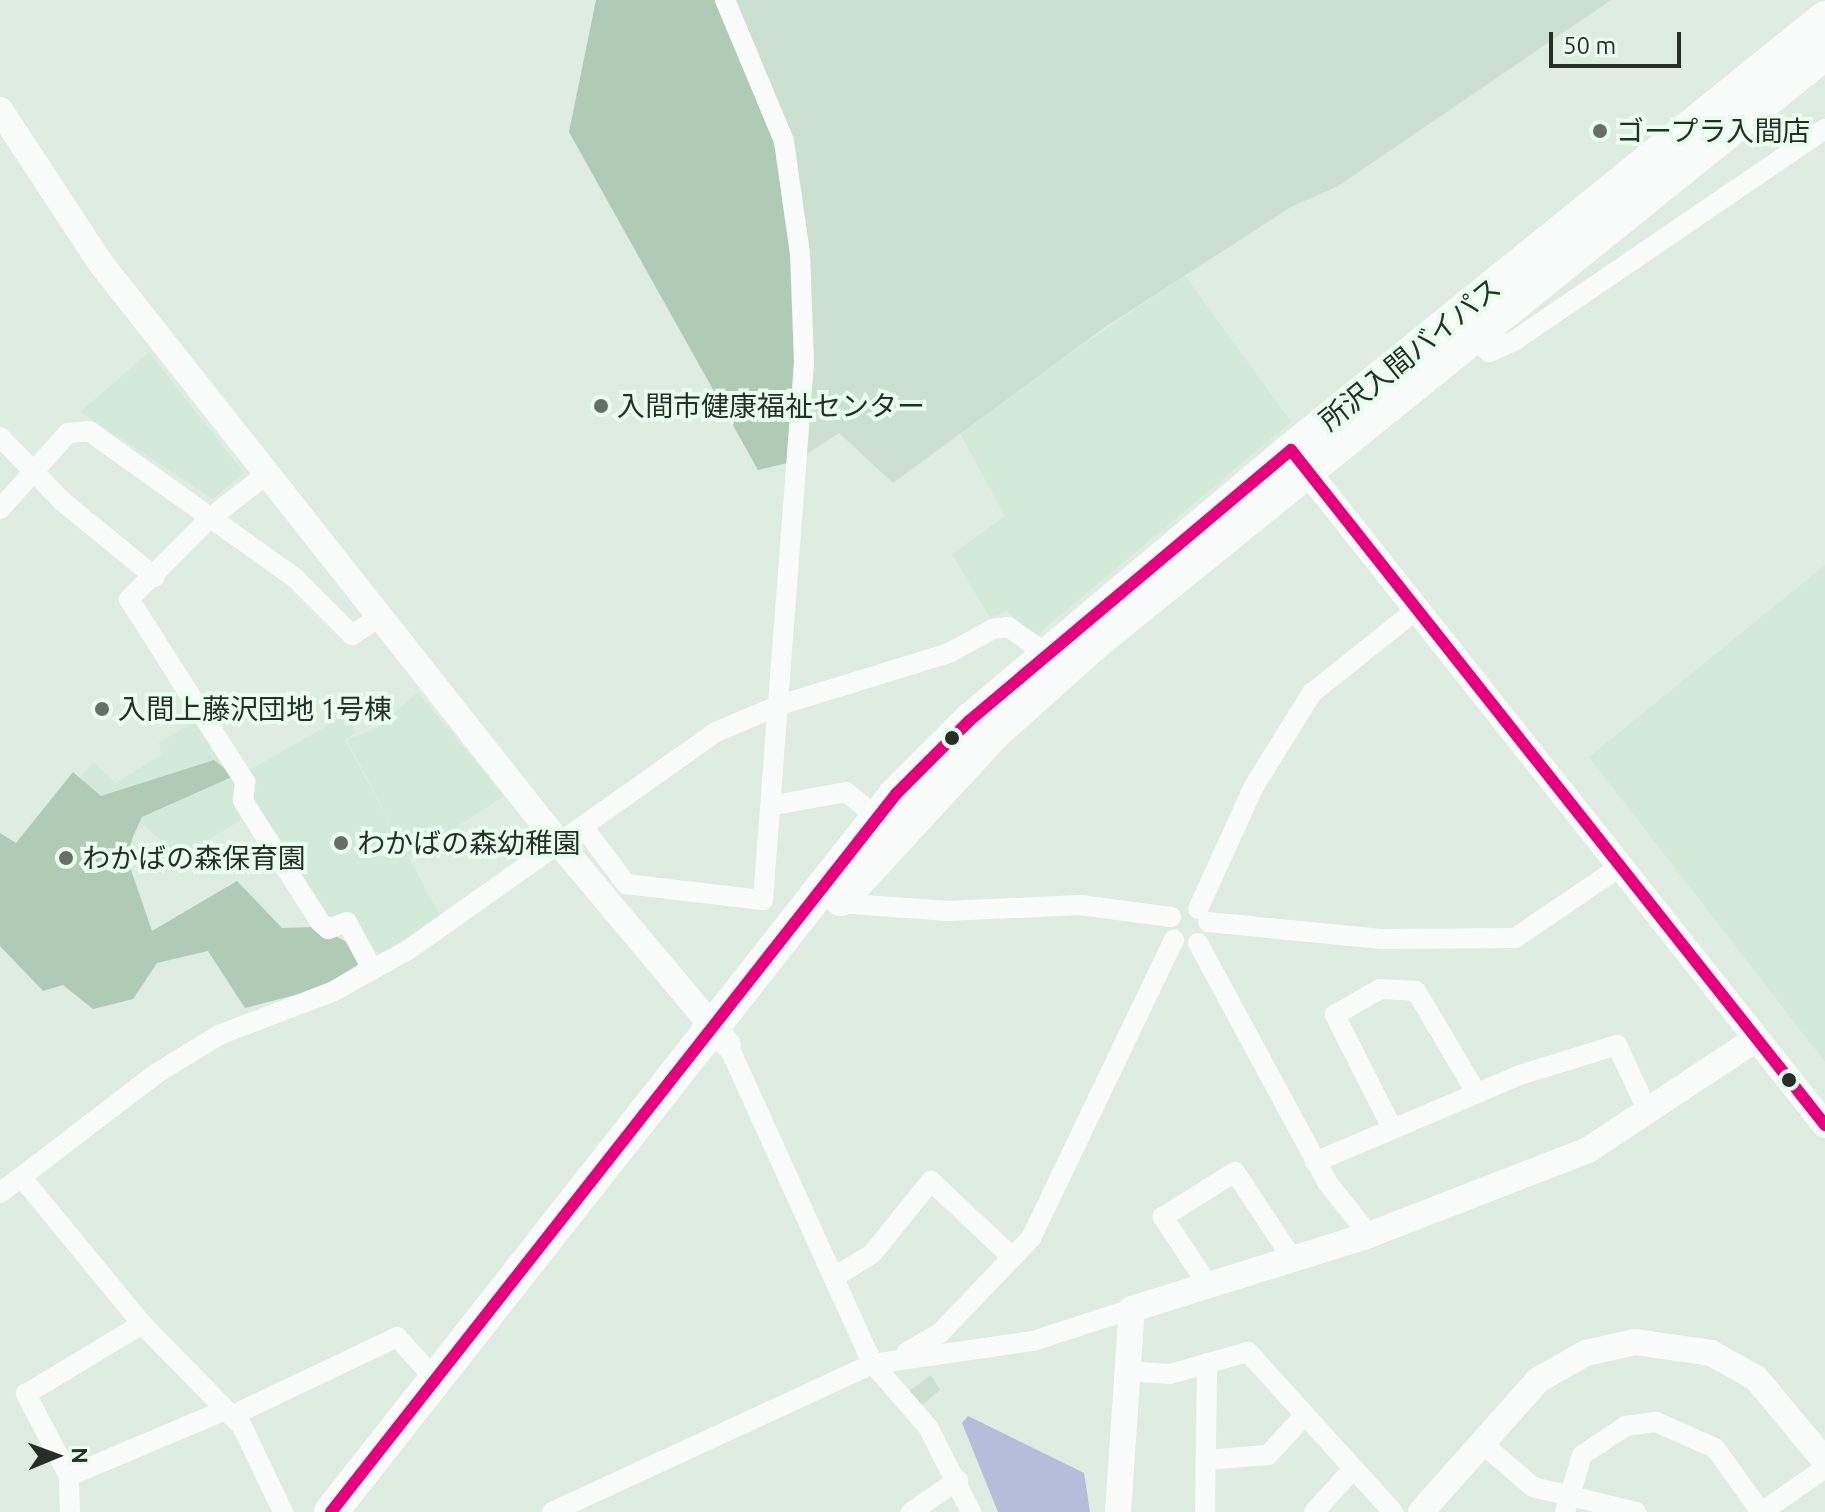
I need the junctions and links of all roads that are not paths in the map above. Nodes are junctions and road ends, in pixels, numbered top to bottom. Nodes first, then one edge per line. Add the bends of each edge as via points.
1 (725, 0) edge
2 (1819, 46) edge
3 (0, 110) edge
4 (1825, 129) edge
5 (1474, 339) junction
6 (0, 437) edge
7 (1300, 461) junction
8 (33, 473) junction
9 (267, 474) junction
10 (0, 509) edge
11 (210, 518) junction
12 (155, 577) junction
13 (1416, 610) junction
14 (380, 617) junction
15 (1047, 654) junction
16 (780, 705) junction
17 (774, 805) junction
18 (877, 817) junction
19 (585, 829) junction
20 (562, 847) junction
21 (1620, 867) junction
22 (837, 903) junction
23 (1203, 915) junction
24 (1171, 917) junction
25 (1174, 939) junction
26 (1198, 943) junction
27 (372, 969) junction
28 (721, 1037) junction
29 (1756, 1039) junction
30 (1476, 1092) junction
31 (1648, 1112) junction
32 (1825, 1125) edge
33 (1392, 1128) junction
34 (1315, 1162) junction
35 (23, 1179) junction
36 (0, 1193) edge
37 (1369, 1235) junction
38 (1013, 1258) junction
39 (1292, 1258) junction
40 (834, 1277) junction
41 (1208, 1285) junction
42 (1132, 1309) junction
43 (142, 1324) junction
44 (901, 1356) junction
45 (1207, 1363) junction
46 (873, 1364) junction
47 (1126, 1371) junction
48 (436, 1380) junction
49 (227, 1414) junction
50 (1304, 1416) junction
51 (1485, 1446) junction
52 (1823, 1456) edge
53 (1206, 1460) junction
54 (1353, 1469) junction
55 (69, 1476) junction
56 (958, 1480) junction
57 (1566, 1504) edge
58 (70, 1512) edge
59 (283, 1512) edge
60 (331, 1512) edge
61 (360, 1512) edge
62 (552, 1512) edge
63 (911, 1512) edge
64 (971, 1512) edge
65 (1118, 1512) edge
66 (1205, 1512) edge
67 (1314, 1512) edge
68 (1393, 1512) edge
69 (1421, 1512) edge
70 (1636, 1512) edge
71 (1761, 1512) edge

1 - 16 street via 784,141 800,254 804,362
2 - 5 highway, 所沢入間バイパス
2 - 7 highway, 所沢入間バイパス
3 - 9 street via 102,265
4 - 5 street via 1514,341 1489,352
5 - 7 highway, 所沢入間バイパス
6 - 8 street
7 - 13 street
7 - 15 highway, 所沢入間バイパス
7 - 22 highway, 所沢入間バイパス via 994,733
8 - 10 street
8 - 11 street via 68,433 89,431
8 - 12 street
9 - 11 street
9 - 14 street
11 - 12 street
11 - 14 street via 295,578 352,635
12 - 27 street via 129,599 245,782 243,801 320,922 328,929 347,922
13 - 21 street
13 - 23 street via 1312,693 1254,786
14 - 20 street
15 - 16 street via 1008,627 993,629 949,653
15 - 18 highway, 所沢入間バイパス
16 - 17 street
16 - 19 street via 664,763
17 - 18 street via 846,792
17 - 19 street via 763,900 626,884
18 - 28 highway, 所沢入間バイパス
19 - 20 street
20 - 27 street
20 - 28 street
21 - 23 street via 1515,938 1381,939
21 - 29 street
22 - 24 street via 948,911 1080,905
22 - 28 highway, 所沢入間バイパス
23 - 24 street via 1180,908
23 - 26 street
24 - 25 street
25 - 26 street
25 - 38 street via 1111,1058 1068,1171
26 - 34 street
27 - 35 street via 186,1055
28 - 40 street
28 - 48 highway, 所沢入間バイパス
28 - 61 highway, 所沢入間バイパス
29 - 31 street
29 - 32 street
30 - 31 street via 1617,1045
30 - 33 street
30 - 33 street via 1416,991 1380,989 1335,1015
31 - 37 street via 1588,1150
33 - 34 street
34 - 37 street
35 - 36 street
35 - 43 street
37 - 39 street
38 - 40 street via 931,1181 872,1254
38 - 44 street via 940,1333
39 - 41 street
39 - 41 street via 1235,1172 1163,1217
40 - 46 street
41 - 42 street
42 - 44 street via 1033,1341
42 - 47 street
43 - 49 street
43 - 55 street via 26,1394
44 - 46 street
45 - 47 street via 1170,1374
45 - 50 street via 1248,1352
45 - 53 street
46 - 56 street via 928,1427
46 - 62 street
47 - 65 street
48 - 49 street via 397,1337
48 - 60 highway, 所沢入間バイパス
49 - 55 street
49 - 59 street
50 - 53 street via 1268,1455
50 - 54 street
51 - 52 street via 1550,1372 1635,1342 1685,1347 1733,1365 1785,1405
51 - 57 street via 1533,1487
51 - 69 street
52 - 71 street
53 - 66 street
54 - 67 street
54 - 68 street
55 - 58 street
56 - 63 street
56 - 64 street
57 - 70 street
57 - 71 street via 1593,1446 1626,1426 1656,1422 1715,1448

